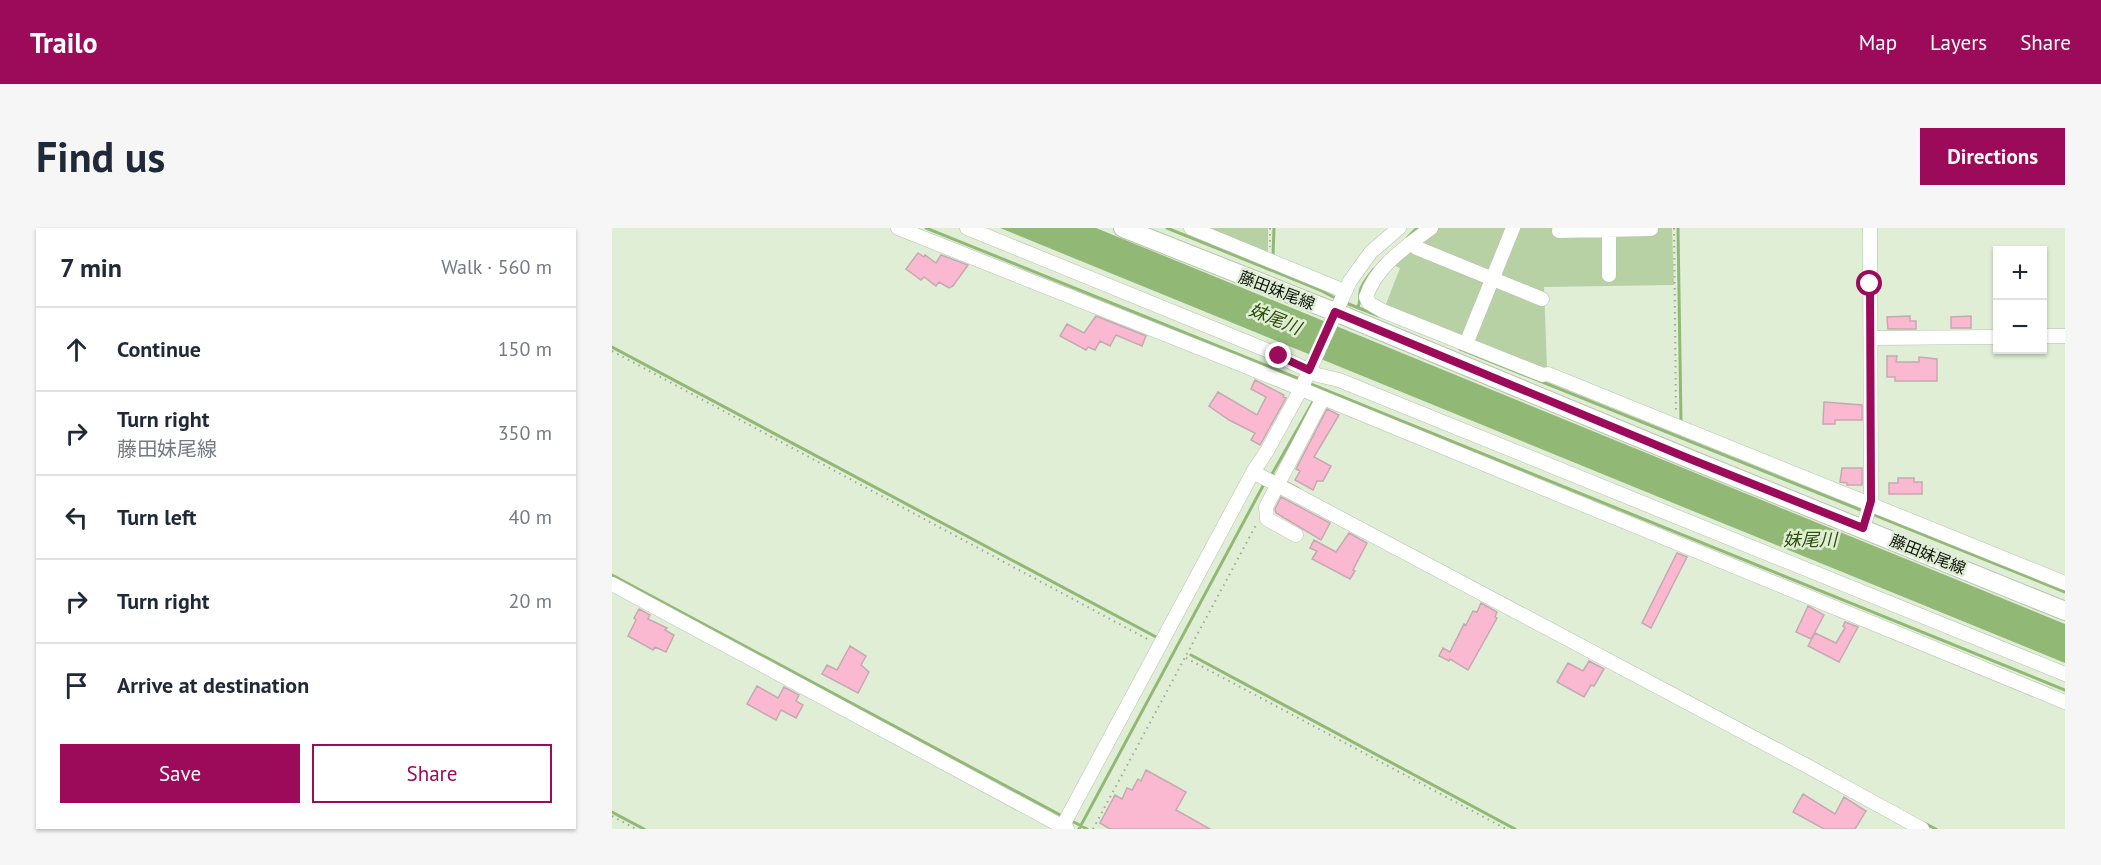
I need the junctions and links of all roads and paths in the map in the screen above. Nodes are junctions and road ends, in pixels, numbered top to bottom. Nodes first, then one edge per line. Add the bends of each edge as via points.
1 (898, 228) edge
2 (967, 228) edge
3 (1123, 228) edge
4 (1191, 228) edge
5 (1270, 228) edge
6 (1431, 228) edge
7 (1513, 228) edge
8 (1674, 228) edge
9 (1870, 228) edge
10 (1609, 229) edge
11 (1651, 229) edge
12 (1559, 231) dead end
13 (1396, 243) edge
14 (1412, 243) junction
15 (1270, 260) junction
16 (1609, 275) dead end
17 (1494, 279) junction
18 (1542, 299) dead end
19 (1338, 304) junction
20 (2047, 336) edge
21 (2065, 336) edge
22 (1993, 337) edge
23 (1871, 338) junction
24 (1466, 345) junction
25 (612, 351) edge
26 (1306, 378) junction
27 (1323, 398) junction
28 (1677, 426) junction
29 (1270, 479) junction
30 (1266, 507) junction
31 (1868, 515) junction
32 (1296, 535) dead end
33 (2065, 583) edge
34 (612, 584) edge
35 (2065, 610) edge
36 (1946, 640) junction
37 (1159, 645) junction
38 (1186, 658) junction
39 (2065, 674) edge
40 (2065, 702) edge
41 (612, 816) edge
42 (1064, 824) edge
43 (636, 829) edge
44 (1093, 829) edge
45 (1506, 829) edge
46 (1922, 829) edge

1 - 26 street
2 - 26 street via 1253,344
3 - 19 main road, 藤田妹尾線
4 - 15 street
5 - 15 path
6 - 14 street
7 - 17 street
8 - 28 path
9 - 23 street
10 - 11 street
10 - 12 street
10 - 16 street
13 - 14 street
13 - 19 street via 1365,259
13 - 24 street via 1374,278 1366,297 1369,303
14 - 17 street
15 - 19 street
17 - 18 street
17 - 24 street
19 - 26 street
19 - 31 main road, 藤田妹尾線 via 1690,459
20 - 21 street
22 - 23 street
23 - 31 street
24 - 28 street
25 - 37 path
26 - 27 street
26 - 29 street via 1267,451
26 - 36 street via 1318,375 1339,380
27 - 29 street
27 - 36 street
28 - 31 street
29 - 30 street
29 - 37 street
29 - 46 street
30 - 32 street via 1267,519
30 - 38 path
31 - 33 street
31 - 35 main road, 藤田妹尾線
34 - 42 street
36 - 39 street
36 - 40 street
37 - 42 street
38 - 44 path
38 - 45 path
41 - 43 path

